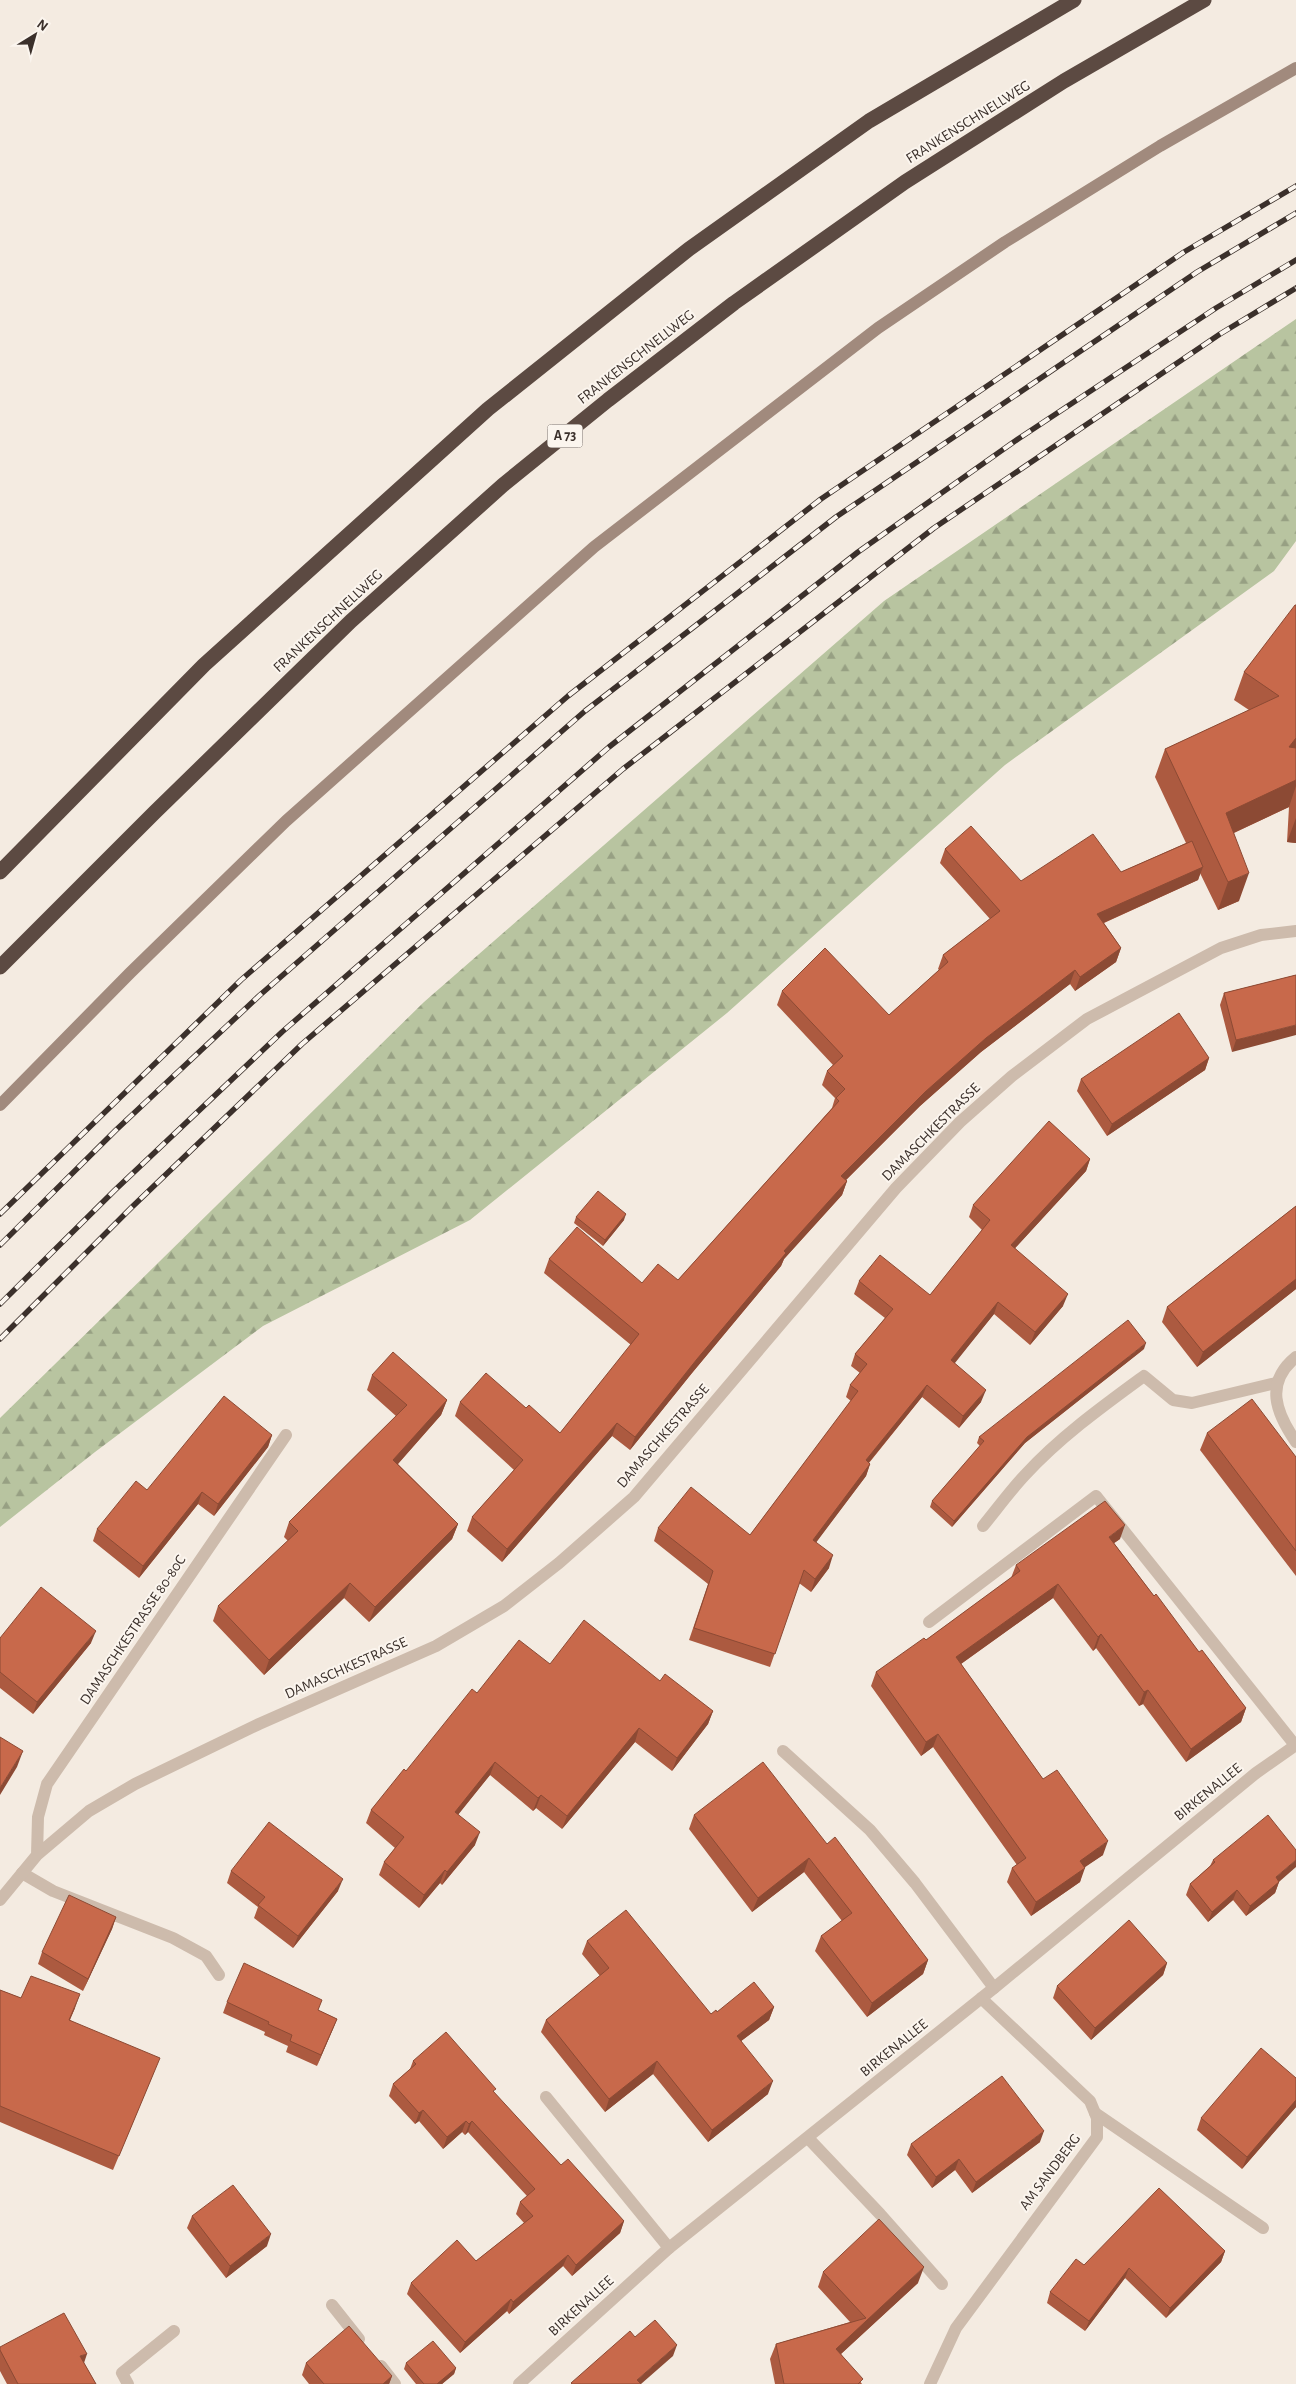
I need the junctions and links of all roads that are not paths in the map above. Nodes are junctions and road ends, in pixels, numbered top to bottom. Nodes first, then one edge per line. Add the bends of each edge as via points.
1 (1074, 0) edge
2 (1204, 0) edge
3 (1296, 68) edge
4 (0, 872) edge
5 (1296, 931) edge
6 (0, 967) edge
7 (0, 1105) edge
8 (1296, 1357) edge
9 (1276, 1383) junction
10 (286, 1435) dead end
11 (1296, 1442) edge
12 (983, 1526) dead end
13 (929, 1622) dead end
14 (1296, 1745) edge
15 (783, 1752) dead end
16 (37, 1855) junction
17 (22, 1873) junction
18 (0, 1900) edge
19 (219, 1975) dead end
20 (994, 1988) junction
21 (981, 1998) junction
22 (546, 2097) dead end
23 (1095, 2113) junction
24 (808, 2138) junction
25 (1263, 2228) dead end
26 (669, 2248) junction
27 (942, 2284) dead end
28 (332, 2305) dead end
29 (174, 2331) dead end
30 (128, 2384) edge
31 (395, 2384) edge
32 (519, 2384) edge
33 (930, 2384) edge

1 - 4 highway via 869,121 689,249 488,409 204,665
2 - 6 highway, FRANKENSCHNELLWEG / A 73 via 1064,81 906,182 734,303 601,406 503,485 351,621
3 - 7 main road via 1160,146 1022,232 878,328 594,547 286,821
5 - 16 street, DAMASCHKESTRASSE via 1261,935 1221,948 1087,1019 1012,1076 960,1122 896,1188 634,1497 504,1606 436,1646 259,1724 135,1784 89,1812
8 - 9 street
9 - 11 street via 1276,1400 1285,1426
9 - 12 street via 1192,1403 1173,1400 1144,1376 1092,1414 1040,1461
10 - 16 street, DAMASCHKESTRASSE 80-80C via 48,1784 38,1816
13 - 14 street via 1096,1496
14 - 20 street, BIRKENALLEE via 1256,1773
15 - 20 street via 870,1830 915,1883
16 - 17 street, DAMASCHKESTRASSE
17 - 18 street, DAMASCHKESTRASSE
17 - 19 street via 53,1891 173,1938 206,1956
20 - 21 street, BIRKENALLEE
21 - 23 street via 1090,2101
21 - 24 street, BIRKENALLEE
22 - 26 street
23 - 25 street
23 - 33 street, AM SANDBERG via 1097,2137 956,2328
24 - 26 street, BIRKENALLEE
24 - 27 street
26 - 32 street, BIRKENALLEE
28 - 31 street
29 - 30 street via 122,2373

